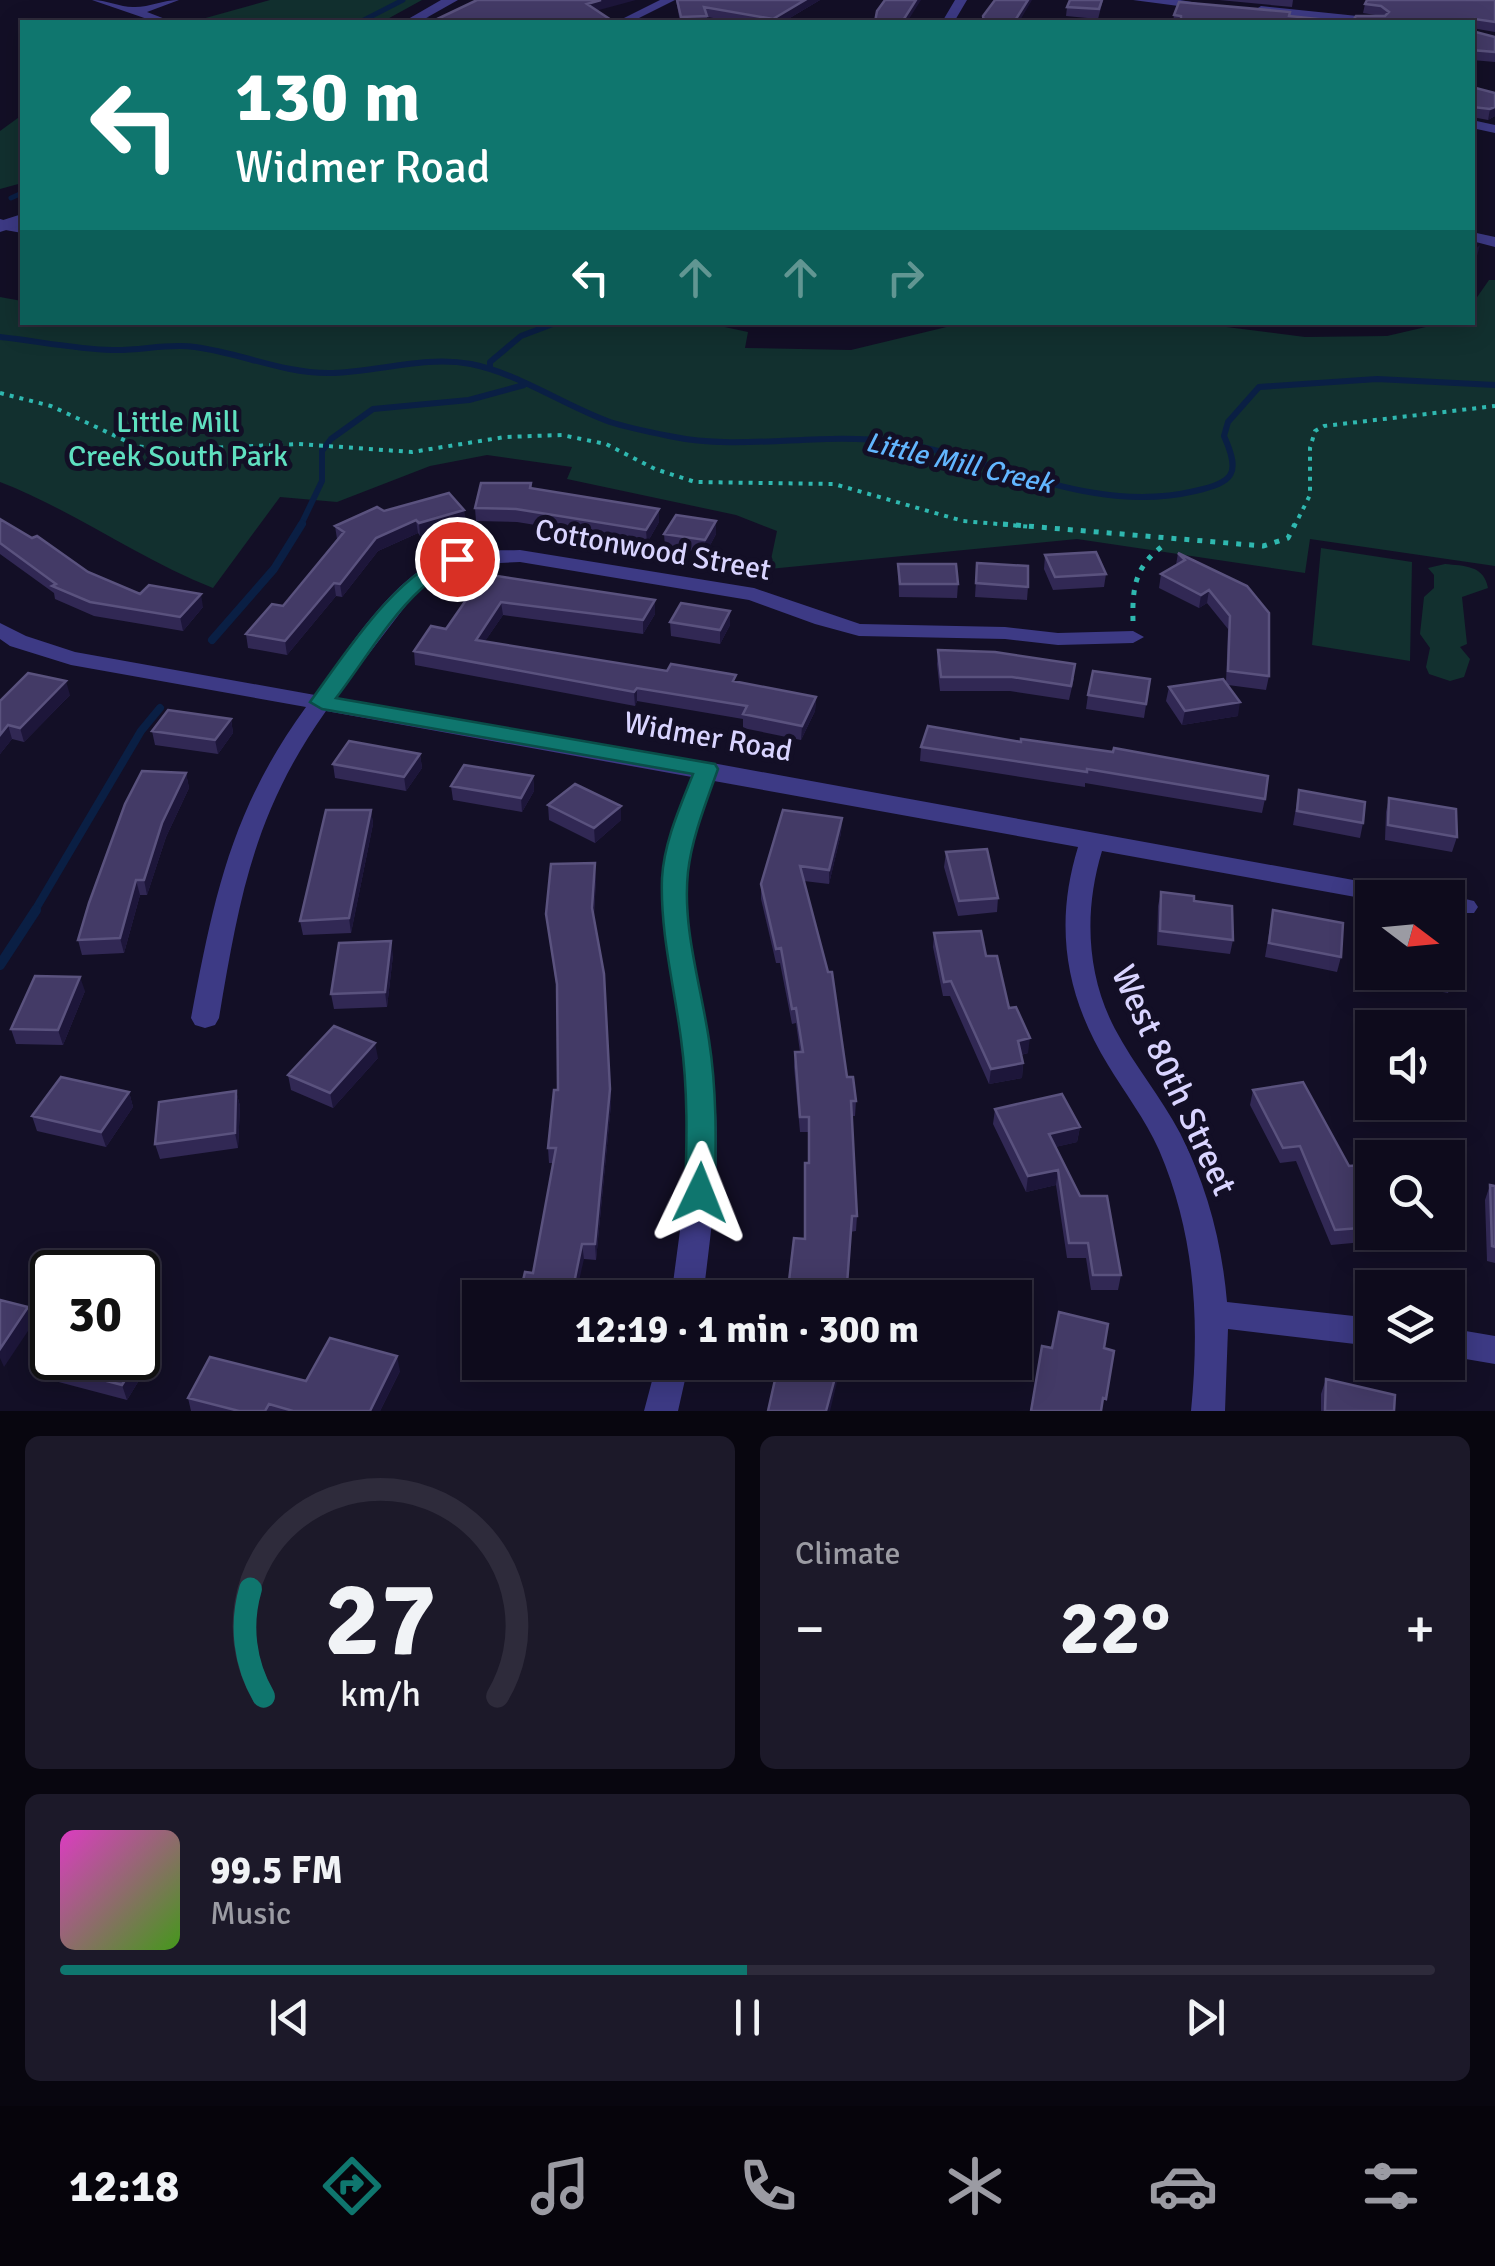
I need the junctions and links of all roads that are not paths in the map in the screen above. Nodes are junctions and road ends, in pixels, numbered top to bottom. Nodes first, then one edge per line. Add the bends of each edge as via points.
1 (98, 0) edge
2 (173, 0) edge
3 (452, 0) edge
4 (669, 0) edge
5 (1332, 0) edge
6 (1142, 4) edge
7 (1232, 8) edge
8 (1251, 9) edge
9 (136, 11) junction
10 (1325, 16) junction
11 (161, 20) edge
12 (415, 20) edge
13 (626, 20) edge
14 (1360, 20) edge
15 (1133, 637) road end
16 (6, 641) edge
17 (322, 702) junction
18 (706, 769) junction
19 (1092, 842) junction
20 (1355, 888) edge
21 (205, 1018) dead end
22 (688, 1280) edge
23 (1215, 1314) junction
24 (1355, 1330) edge
25 (1465, 1345) edge
26 (1495, 1350) edge
27 (669, 1380) edge
28 (661, 1411) edge
29 (1208, 1411) edge

1 - 9 street
2 - 9 street
3 - 12 street
4 - 13 street
5 - 10 street
6 - 7 street
8 - 10 street
9 - 11 street
10 - 14 street
15 - 17 street, Cottonwood Street via 892,634 727,589 520,556 457,559 410,587
16 - 17 street, Widmer Road
17 - 18 street, Widmer Road
17 - 21 street via 258,805 230,888
18 - 19 street, Widmer Road
18 - 22 street via 675,874 702,1118
19 - 20 street, Widmer Road
19 - 23 street, West 80th Street via 1076,904 1084,984 1101,1028 1173,1149 1200,1220
23 - 24 street
23 - 29 street, West 80th Street
25 - 26 street
27 - 28 street

